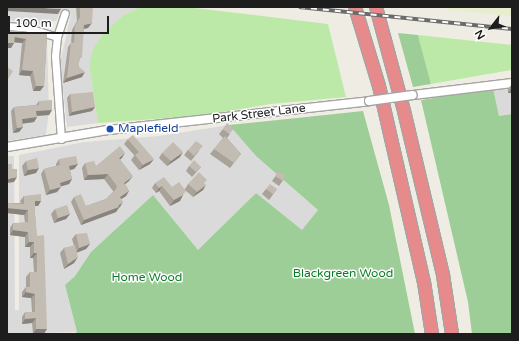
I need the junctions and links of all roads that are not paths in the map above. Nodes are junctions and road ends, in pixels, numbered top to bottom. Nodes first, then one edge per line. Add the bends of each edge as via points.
1 (356, 7) edge
2 (376, 7) edge
3 (66, 13) dead end
4 (7, 26) edge
5 (57, 36) junction
6 (512, 83) edge
7 (61, 139) junction
8 (7, 147) edge
9 (432, 334) edge
10 (452, 334) edge

1 - 9 highway via 379,86 424,282
2 - 10 highway via 443,275
3 - 5 street
4 - 5 street via 28,28
5 - 7 street via 54,72
6 - 7 street, Park Street Lane, bridge via 369,102 108,130
7 - 8 street, Park Street Lane

